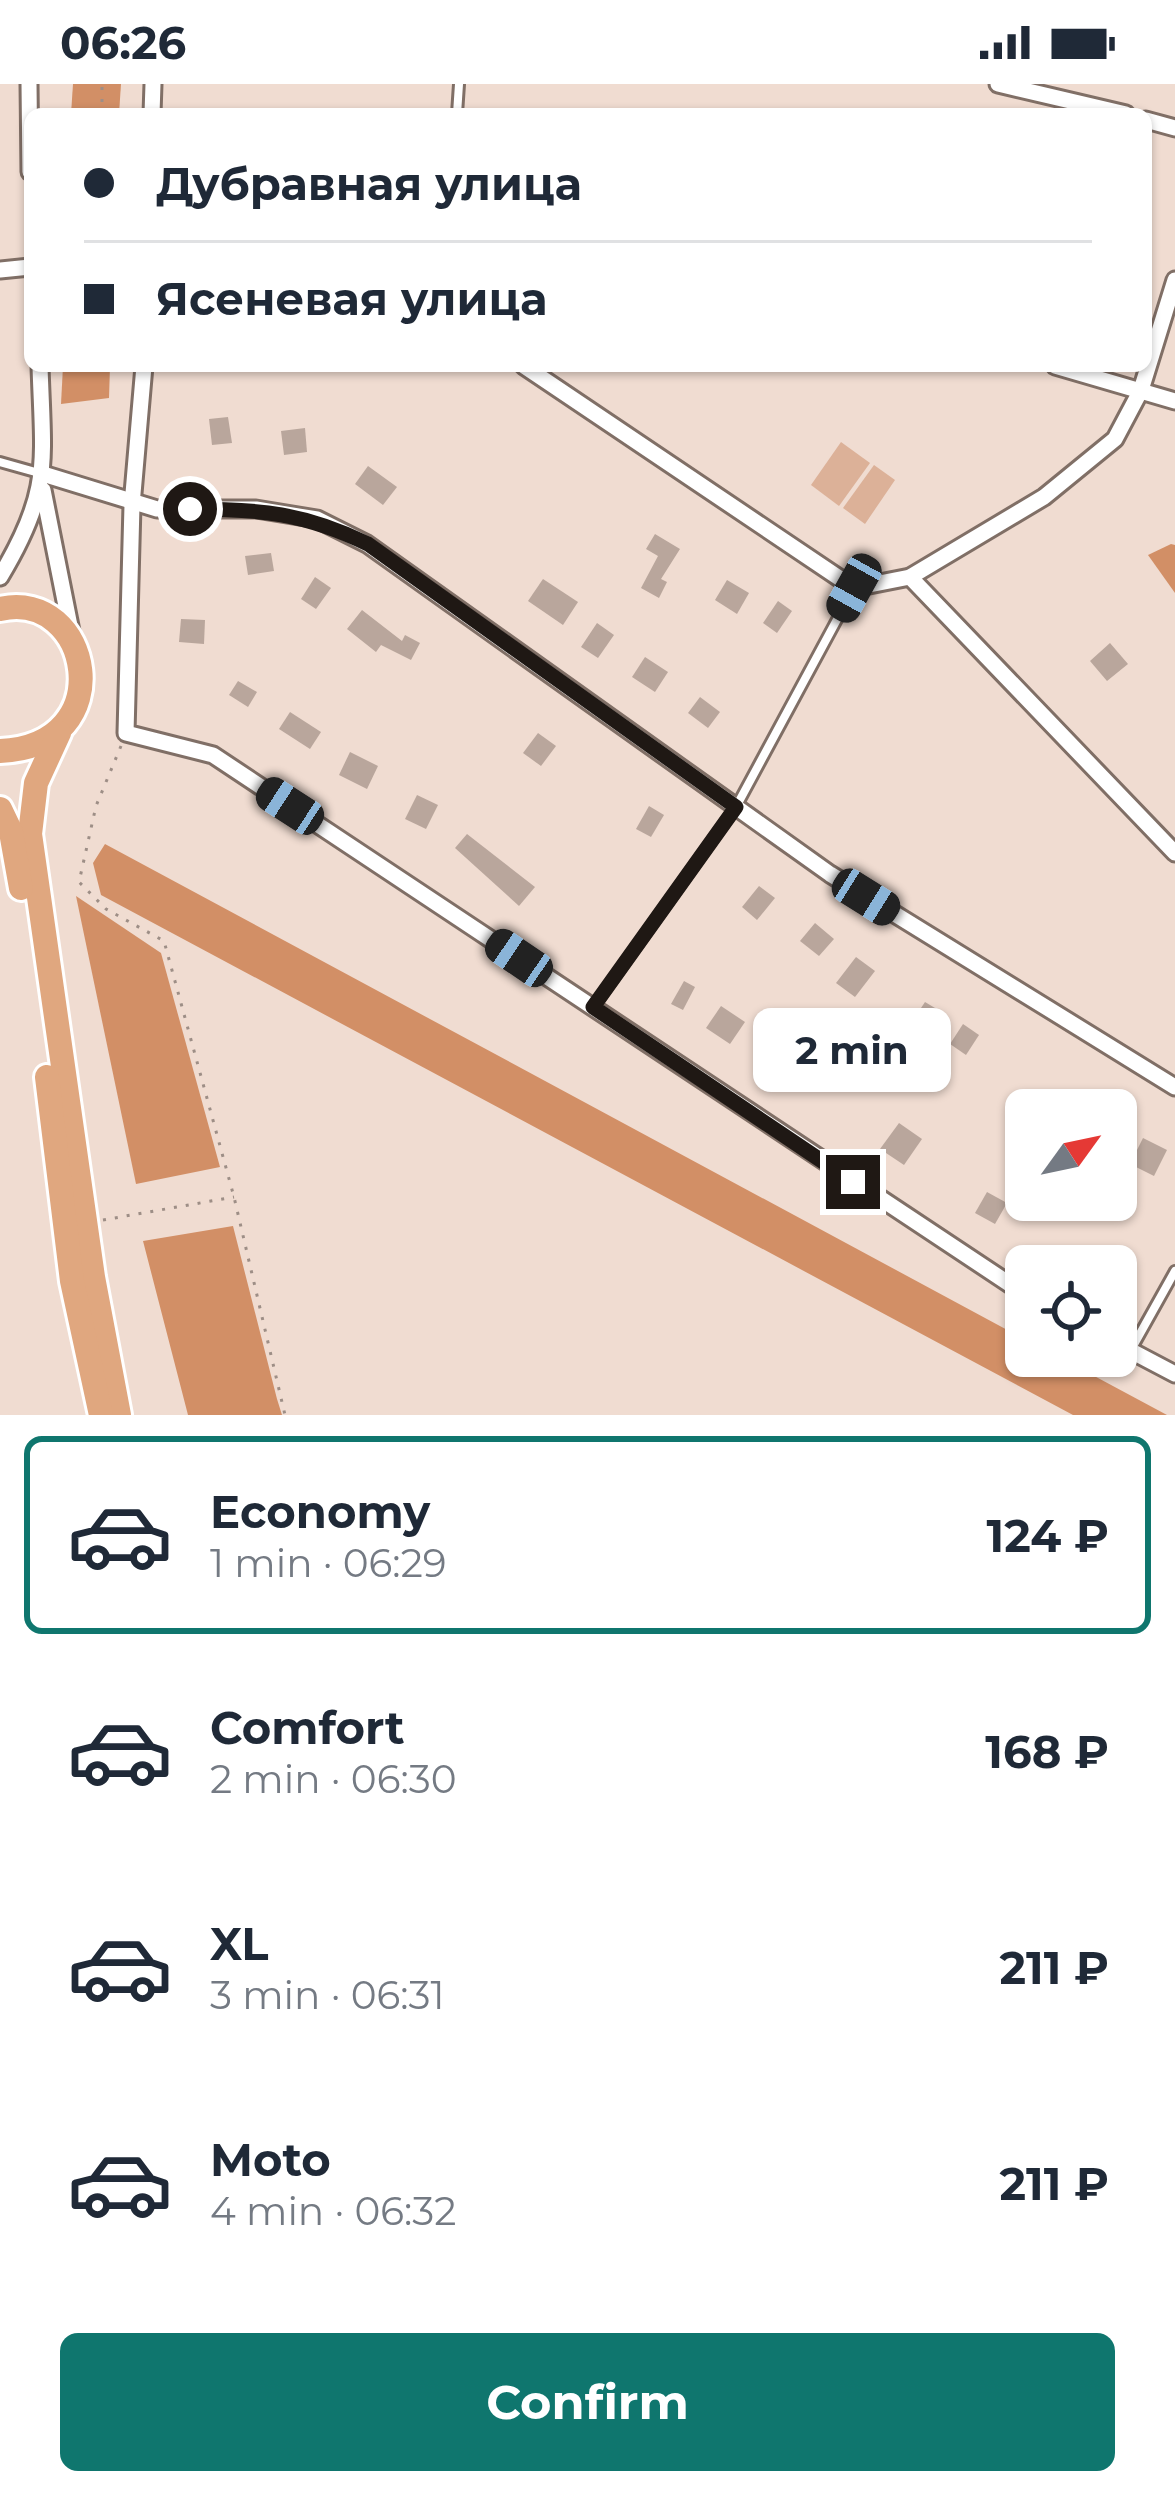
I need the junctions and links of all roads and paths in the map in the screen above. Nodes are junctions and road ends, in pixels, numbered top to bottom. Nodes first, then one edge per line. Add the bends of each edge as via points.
1 (998, 84) edge
2 (1100, 108) edge
3 (1175, 280) edge
4 (1152, 354) edge
5 (40, 372) edge
6 (143, 372) edge
7 (533, 372) edge
8 (1076, 372) edge
9 (1147, 372) edge
10 (1141, 390) junction
11 (1175, 401) edge
12 (0, 462) edge
13 (42, 481) junction
14 (131, 505) junction
15 (0, 577) edge
16 (910, 577) junction
17 (854, 588) junction
18 (0, 609) edge
19 (78, 655) junction
20 (58, 733) junction
21 (126, 733) junction
22 (0, 751) edge
23 (736, 807) junction
24 (0, 809) edge
25 (1175, 853) edge
26 (593, 1007) junction
27 (1175, 1087) edge
28 (234, 1198) junction
29 (95, 1222) dead end
30 (1175, 1271) edge
31 (1005, 1281) edge
32 (1137, 1327) edge
33 (1137, 1354) edge
34 (1175, 1374) edge
35 (101, 1415) edge
36 (119, 1415) edge
37 (286, 1415) edge

1 - 2 street
3 - 4 street
5 - 13 street
6 - 14 street
7 - 17 street
8 - 10 street
9 - 10 street
10 - 11 street
10 - 16 street via 1115,439 1044,497
12 - 13 lane
13 - 14 street
13 - 15 street via 33,523
13 - 19 street
14 - 21 street
14 - 23 street via 317,519
16 - 17 street
16 - 25 street
17 - 23 lane
18 - 19 main road via 16,605 45,615
19 - 20 main road via 81,696
20 - 22 main road via 38,747
20 - 36 main road via 36,783 30,834
21 - 26 street via 213,755
21 - 28 path via 96,806 79,882 106,909 164,941
23 - 26 lane
23 - 27 street
24 - 35 main road via 28,923 72,1281
26 - 31 street
28 - 29 path
28 - 37 path
30 - 32 lane
33 - 34 street

